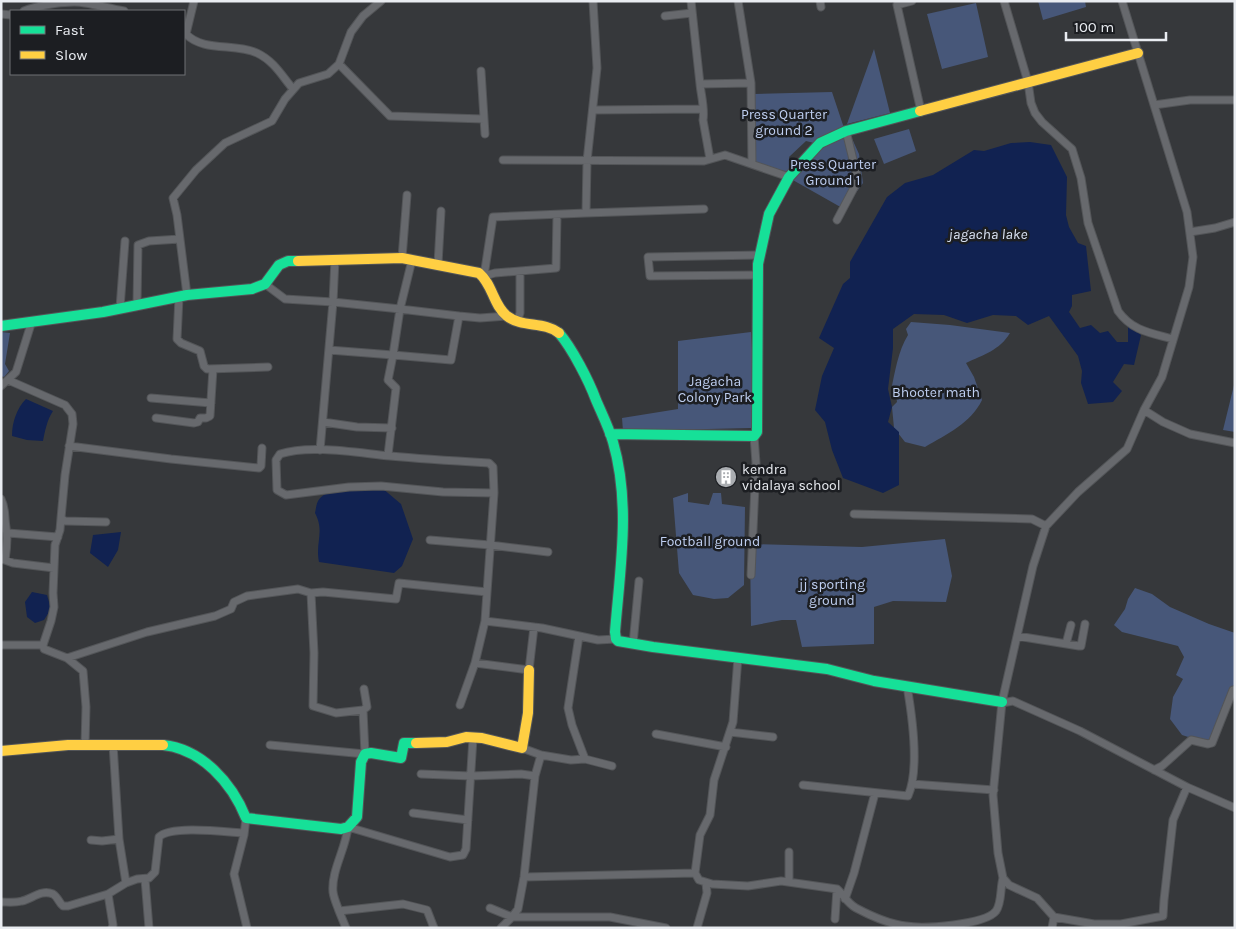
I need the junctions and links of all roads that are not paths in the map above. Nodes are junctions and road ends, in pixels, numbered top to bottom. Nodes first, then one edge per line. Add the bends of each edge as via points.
1 (194, 1) edge
2 (381, 1) edge
3 (593, 1) edge
4 (690, 1) edge
5 (738, 1) edge
6 (912, 1) edge
7 (1004, 1) edge
8 (1122, 1) edge
9 (27, 10) edge
10 (117, 10) edge
11 (692, 13) junction
12 (665, 16) dead end
13 (185, 33) edge
14 (1138, 54) junction
15 (339, 64) junction
16 (481, 71) dead end
17 (1028, 82) junction
18 (751, 83) junction
19 (700, 84) junction
20 (293, 89) junction
21 (1235, 100) edge
22 (1154, 105) junction
23 (702, 109) junction
24 (592, 110) junction
25 (921, 111) junction
26 (484, 119) junction
27 (846, 131) junction
28 (485, 134) dead end
29 (710, 159) junction
30 (503, 160) dead end
31 (587, 161) junction
32 (752, 164) junction
33 (789, 177) junction
34 (407, 194) dead end
35 (704, 209) dead end
36 (442, 211) dead end
37 (557, 214) junction
38 (586, 214) junction
39 (837, 220) dead end
40 (1235, 222) edge
41 (1190, 232) junction
42 (180, 238) junction
43 (125, 240) dead end
44 (760, 255) junction
45 (402, 258) junction
46 (335, 259) junction
47 (412, 260) junction
48 (438, 264) junction
49 (520, 271) junction
50 (758, 275) junction
51 (484, 276) junction
52 (264, 284) junction
53 (183, 296) junction
54 (334, 302) junction
55 (137, 305) junction
56 (120, 308) junction
57 (400, 310) junction
58 (459, 316) junction
59 (507, 316) junction
60 (32, 320) junction
61 (517, 321) junction
62 (1, 326) edge
63 (1173, 339) junction
64 (329, 350) junction
65 (392, 355) junction
66 (268, 367) dead end
67 (213, 369) junction
68 (8, 380) junction
69 (1, 386) edge
70 (151, 398) dead end
71 (211, 403) junction
72 (1144, 410) junction
73 (156, 418) dead end
74 (323, 422) junction
75 (392, 428) junction
76 (610, 434) junction
77 (754, 436) junction
78 (1235, 443) edge
79 (69, 446) junction
80 (262, 448) dead end
81 (320, 450) junction
82 (388, 456) junction
83 (494, 493) junction
84 (1, 498) edge
85 (854, 514) dead end
86 (61, 518) junction
87 (106, 522) dead end
88 (1046, 526) junction
89 (8, 533) junction
90 (58, 537) junction
91 (430, 540) dead end
92 (490, 545) junction
93 (548, 552) dead end
94 (3, 559) edge
95 (54, 568) junction
96 (751, 575) dead end
97 (639, 581) dead end
98 (487, 592) junction
99 (311, 593) junction
100 (485, 621) junction
101 (1085, 624) dead end
102 (1070, 625) dead end
103 (534, 627) junction
104 (579, 636) junction
105 (1017, 636) junction
106 (616, 639) junction
107 (633, 644) junction
108 (1066, 644) junction
109 (1, 645) edge
110 (43, 645) junction
111 (738, 657) junction
112 (67, 658) junction
113 (475, 663) junction
114 (529, 670) junction
115 (906, 686) junction
116 (364, 689) dead end
117 (1235, 690) edge
118 (1002, 702) junction
119 (460, 705) dead end
120 (363, 710) junction
121 (730, 732) junction
122 (656, 734) dead end
123 (773, 737) dead end
124 (473, 738) junction
125 (113, 744) junction
126 (85, 745) junction
127 (270, 745) dead end
128 (726, 747) junction
129 (522, 748) junction
130 (1, 751) edge
131 (365, 754) junction
132 (541, 755) junction
133 (584, 759) junction
134 (612, 766) dead end
135 (1154, 770) junction
136 (421, 774) dead end
137 (471, 776) junction
138 (535, 776) junction
139 (912, 784) junction
140 (802, 785) dead end
141 (1187, 788) junction
142 (994, 790) junction
143 (875, 793) junction
144 (1235, 808) edge
145 (413, 813) dead end
146 (246, 818) junction
147 (468, 820) junction
148 (348, 827) junction
149 (244, 833) junction
150 (119, 839) junction
151 (91, 840) dead end
152 (789, 852) dead end
153 (696, 873) junction
154 (524, 877) junction
155 (1003, 878) junction
156 (145, 879) junction
157 (789, 882) junction
158 (706, 883) junction
159 (126, 884) junction
160 (837, 889) junction
161 (108, 894) junction
162 (844, 899) junction
163 (1, 902) edge
164 (490, 908) dead end
165 (339, 912) junction
166 (512, 917) junction
167 (1054, 917) junction
168 (835, 919) dead end
169 (928, 927) edge
170 (112, 928) edge
171 (149, 928) edge
172 (247, 928) edge
173 (346, 928) edge
174 (434, 928) edge
175 (501, 928) edge
176 (666, 928) edge
177 (697, 928) edge
178 (1052, 928) edge

1 - 13 street
2 - 15 street via 363,16 351,32
3 - 24 street via 597,68
4 - 11 street
5 - 18 street
6 - 25 street via 898,5
7 - 17 street
8 - 14 street
9 - 10 street via 40,5 84,2
11 - 12 street
11 - 19 street
13 - 20 street via 202,44 257,53 278,69
14 - 17 street
14 - 22 street
15 - 20 street via 328,74 299,83
15 - 26 street via 390,116
16 - 26 street
17 - 25 street
17 - 63 street via 1035,113 1072,149 1081,178 1088,223 1118,311 1126,322
18 - 19 street
18 - 32 street
19 - 23 street
20 - 42 street via 272,122 225,143 196,170 173,198
21 - 22 street via 1190,100
22 - 41 street via 1187,212
23 - 24 street
23 - 29 street
24 - 31 street
25 - 27 street
26 - 28 street
27 - 33 street via 820,143
27 - 39 street via 857,176
29 - 31 street
29 - 32 street via 725,155
30 - 31 street
31 - 38 street
32 - 33 street
33 - 44 street via 769,214
34 - 45 street
35 - 38 street
36 - 48 street
37 - 38 street
37 - 49 street via 556,268
37 - 51 street via 493,217
40 - 41 street
41 - 63 street via 1193,257 1189,287
42 - 53 street
42 - 55 street via 138,245
43 - 56 street
44 - 50 street
44 - 50 street via 648,257 650,276
45 - 46 street
45 - 47 street
46 - 52 street via 288,261 279,265
46 - 54 street
47 - 48 street
47 - 57 street
48 - 51 street
49 - 51 street
49 - 61 street via 520,313
50 - 77 street via 757,432
51 - 59 street
52 - 53 street via 245,290
52 - 54 street via 285,299
53 - 55 street
53 - 67 street via 178,339 200,352 204,366
54 - 57 street
54 - 64 street
55 - 56 street
56 - 60 street
57 - 58 street
57 - 65 street
58 - 59 street
58 - 65 street via 451,360
59 - 61 street
60 - 62 street
60 - 68 street via 16,372
61 - 76 street via 552,328 561,335 589,382
63 - 72 street via 1162,377
64 - 65 street
64 - 74 street
65 - 75 street via 388,380 396,388
66 - 67 street
67 - 71 street
68 - 69 street
68 - 79 street via 65,405 72,414 73,424
70 - 71 street
71 - 73 street via 210,416 200,418 198,422
72 - 78 street via 1190,434
72 - 88 street via 1127,449 1078,492
74 - 75 street
74 - 81 street
75 - 82 street
76 - 77 street
76 - 106 street via 623,500
77 - 96 street via 756,464
79 - 80 street via 259,468
79 - 86 street
81 - 82 street
81 - 83 street via 280,454 276,460 277,490 286,495 381,486
82 - 83 street via 489,463 493,467
83 - 92 street
84 - 89 street
85 - 88 street via 1032,519
86 - 87 street via 65,521
86 - 90 street
88 - 105 street
89 - 90 street
89 - 94 street
90 - 95 street
91 - 92 street
92 - 93 street
92 - 98 street
94 - 95 street
95 - 110 street via 54,607
97 - 107 street
98 - 99 street via 399,583 396,599
98 - 100 street
99 - 112 street via 298,590 247,596 234,602 231,609 215,616 147,632
99 - 120 street via 313,706 336,713
100 - 103 street
100 - 113 street
101 - 108 street via 1081,646
102 - 108 street
103 - 104 street
103 - 114 street
104 - 106 street
104 - 133 street via 568,708
105 - 108 street
105 - 118 street
106 - 107 street
107 - 111 street
109 - 110 street
110 - 112 street via 44,650
111 - 115 street via 827,669
111 - 121 street
112 - 126 street via 83,671
113 - 114 street
113 - 119 street
114 - 129 street via 528,713
115 - 118 street
115 - 139 street via 911,712
116 - 120 street via 367,707
117 - 135 street via 1212,743 1191,740
118 - 135 street via 1013,701 1080,731
118 - 142 street
120 - 131 street
121 - 123 street
121 - 128 street
122 - 128 street
124 - 129 street
124 - 131 street via 404,743 401,758 371,752
124 - 137 street
125 - 126 street
125 - 146 street via 169,746 197,757 225,781
125 - 150 street
126 - 130 street
127 - 131 street
128 - 153 street via 714,780 710,815 700,835
129 - 132 street
131 - 148 street via 360,762 357,816
132 - 133 street
132 - 138 street
133 - 134 street
135 - 141 street
136 - 137 street
137 - 138 street
137 - 147 street
138 - 154 street
139 - 142 street
139 - 143 street via 908,796
140 - 143 street
141 - 144 street
141 - 167 street via 1173,820 1163,916 1121,924 1094,924
142 - 155 street
143 - 162 street
145 - 147 street
146 - 148 street via 341,829
146 - 149 street
147 - 148 street via 466,849 463,855 450,857
148 - 165 street via 333,892
149 - 156 street via 167,831 159,837 155,872
149 - 172 street via 234,874
150 - 151 street
150 - 159 street
152 - 157 street
153 - 154 street
153 - 158 street via 699,880
154 - 166 street via 518,909
155 - 167 street via 1009,885 1037,898
155 - 169 street via 997,910 992,915 966,923
156 - 159 street
156 - 171 street
157 - 158 street via 748,886
157 - 160 street
158 - 177 street via 707,892
159 - 161 street
160 - 162 street
160 - 168 street
161 - 163 street via 68,906 63,906 56,897 46,893 21,902
161 - 170 street
162 - 169 street via 889,923
164 - 166 street
165 - 173 street
165 - 174 street via 403,904 427,910
166 - 175 street
166 - 176 street via 610,917
167 - 178 street

